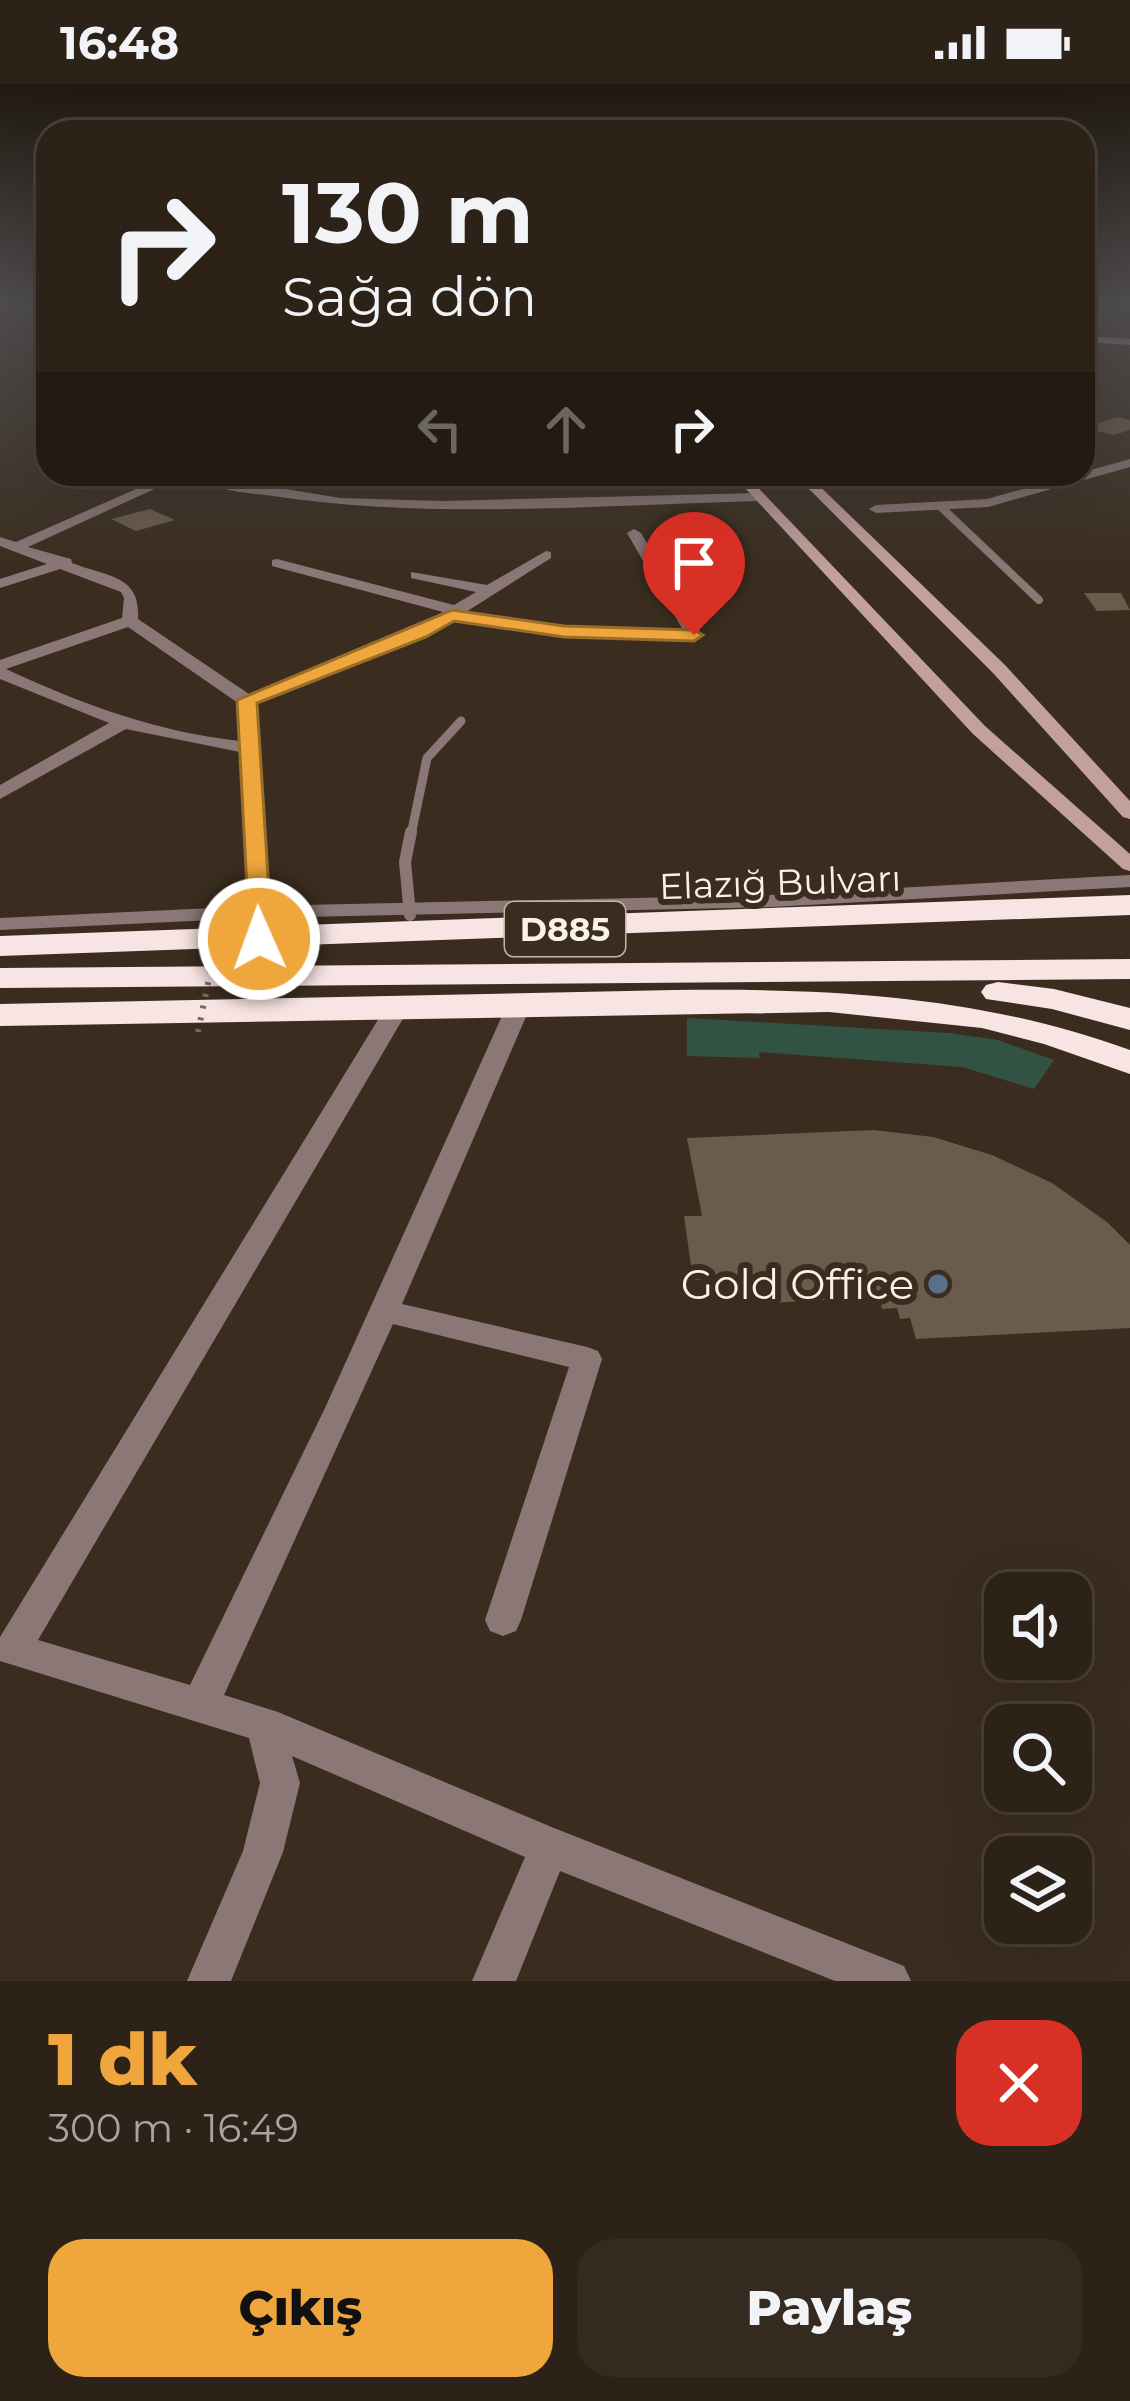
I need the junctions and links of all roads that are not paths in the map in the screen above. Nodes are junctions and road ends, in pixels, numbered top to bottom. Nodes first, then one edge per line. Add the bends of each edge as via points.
1 (1130, 464) edge
2 (1095, 474) edge
3 (154, 486) edge
4 (228, 486) edge
5 (749, 486) edge
6 (812, 486) edge
7 (1055, 486) edge
8 (759, 497) junction
9 (942, 508) junction
10 (876, 509) dead end
11 (634, 533) dead end
12 (0, 542) edge
13 (20, 546) junction
14 (546, 555) dead end
15 (66, 562) junction
16 (277, 563) dead end
17 (416, 575) dead end
18 (0, 584) edge
19 (490, 590) junction
20 (1039, 600) dead end
21 (455, 613) junction
22 (130, 621) junction
23 (4, 677) edge
24 (247, 700) junction
25 (461, 721) dead end
26 (123, 723) junction
27 (250, 748) junction
28 (0, 794) edge
29 (1130, 813) edge
30 (1130, 865) edge
31 (1130, 881) edge
32 (1130, 905) edge
33 (411, 923) junction
34 (0, 924) edge
35 (259, 925) junction
36 (0, 946) edge
37 (1130, 969) edge
38 (810, 972) junction
39 (0, 978) edge
40 (398, 1005) junction
41 (519, 1005) junction
42 (0, 1015) edge
43 (1130, 1019) edge
44 (1130, 1063) edge
45 (384, 1311) junction
46 (503, 1620) dead end
47 (7, 1654) edge
48 (201, 1702) junction
49 (265, 1725) junction
50 (550, 1847) junction
51 (208, 1981) edge
52 (494, 1981) edge
53 (889, 1981) edge

1 - 2 street
3 - 13 street
4 - 8 street via 340,502
5 - 8 main road
6 - 29 main road via 999,669
7 - 9 street
8 - 30 main road via 979,730
9 - 10 street
9 - 20 lane
11 - 21 street via 694,635 564,631
12 - 13 street
13 - 15 street
14 - 19 street
15 - 18 street
15 - 22 street via 126,589
16 - 21 street
17 - 19 street
19 - 21 street
21 - 24 street
22 - 23 street
22 - 24 street
23 - 26 street
24 - 27 street
25 - 33 lane via 427,758 405,862
26 - 27 street
26 - 28 street
27 - 35 street
31 - 33 lane
32 - 33 highway, Elazığ Bulvarı / D885
33 - 35 highway, Elazığ Bulvarı / D885
34 - 35 lane
35 - 36 highway, Elazığ Bulvarı / D885
37 - 38 highway, D885
38 - 39 highway, D885
38 - 43 highway via 1054,999
40 - 41 highway
40 - 42 highway
40 - 47 street
41 - 44 highway via 775,998 913,1006 1039,1030
41 - 45 street
45 - 46 street via 587,1359
45 - 48 street
47 - 48 street
48 - 49 street
49 - 50 street
49 - 51 street via 280,1783 263,1852
50 - 52 street
50 - 53 street

